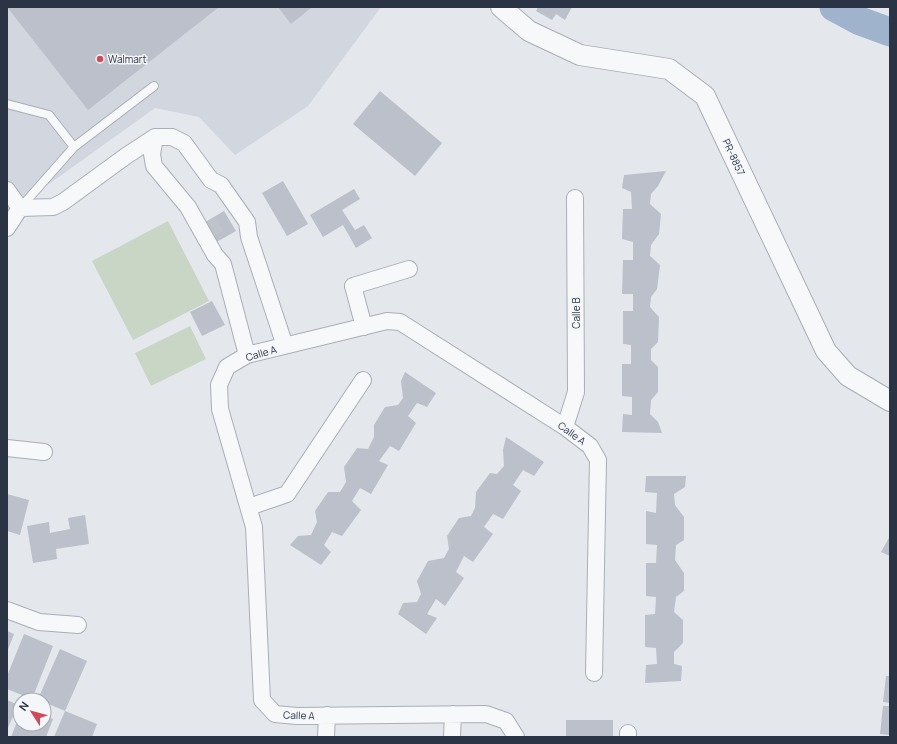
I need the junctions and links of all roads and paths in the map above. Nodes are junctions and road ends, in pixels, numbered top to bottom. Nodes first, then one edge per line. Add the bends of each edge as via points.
1 (501, 7) edge
2 (154, 86) dead end
3 (7, 104) edge
4 (155, 137) junction
5 (74, 147) junction
6 (7, 190) edge
7 (575, 198) dead end
8 (20, 208) junction
9 (189, 209) junction
10 (208, 221) tunnel mouth
11 (7, 228) edge
12 (220, 240) tunnel mouth
13 (223, 264) junction
14 (409, 269) dead end
15 (364, 327) junction
16 (285, 346) junction
17 (247, 355) junction
18 (363, 380) dead end
19 (890, 401) edge
20 (565, 427) junction
21 (7, 448) edge
22 (44, 452) dead end
23 (248, 507) junction
24 (7, 610) edge
25 (78, 624) dead end
26 (594, 672) dead end
27 (453, 714) junction
28 (327, 715) junction
29 (326, 737) edge
30 (452, 737) edge
31 (516, 737) edge

1 - 19 street, PR-8857 via 528,31 580,55 669,69 705,96 826,351 848,376
2 - 5 lane
3 - 5 lane via 49,115
4 - 8 street via 63,202 53,207
4 - 9 street via 152,154 154,166
4 - 16 street via 172,137 184,143 212,180 221,185 246,222
5 - 8 lane
6 - 8 street
7 - 20 street, Calle B via 576,392
8 - 11 street
9 - 10 street via 200,211
9 - 13 street via 214,255
12 - 13 street
13 - 17 street
14 - 15 street via 353,286
15 - 16 street, Calle A
15 - 20 street, Calle A via 387,321 400,322
16 - 17 street, Calle A
17 - 23 street, Calle A via 227,367 219,385 220,409
18 - 23 street via 287,494
20 - 26 street, Calle A via 590,446 598,460
21 - 22 street
23 - 28 street, Calle A via 254,527 262,700 275,714
24 - 25 street via 39,622
27 - 28 street, Calle A
27 - 30 street
27 - 31 street, Calle A via 486,714 506,721
28 - 29 street

